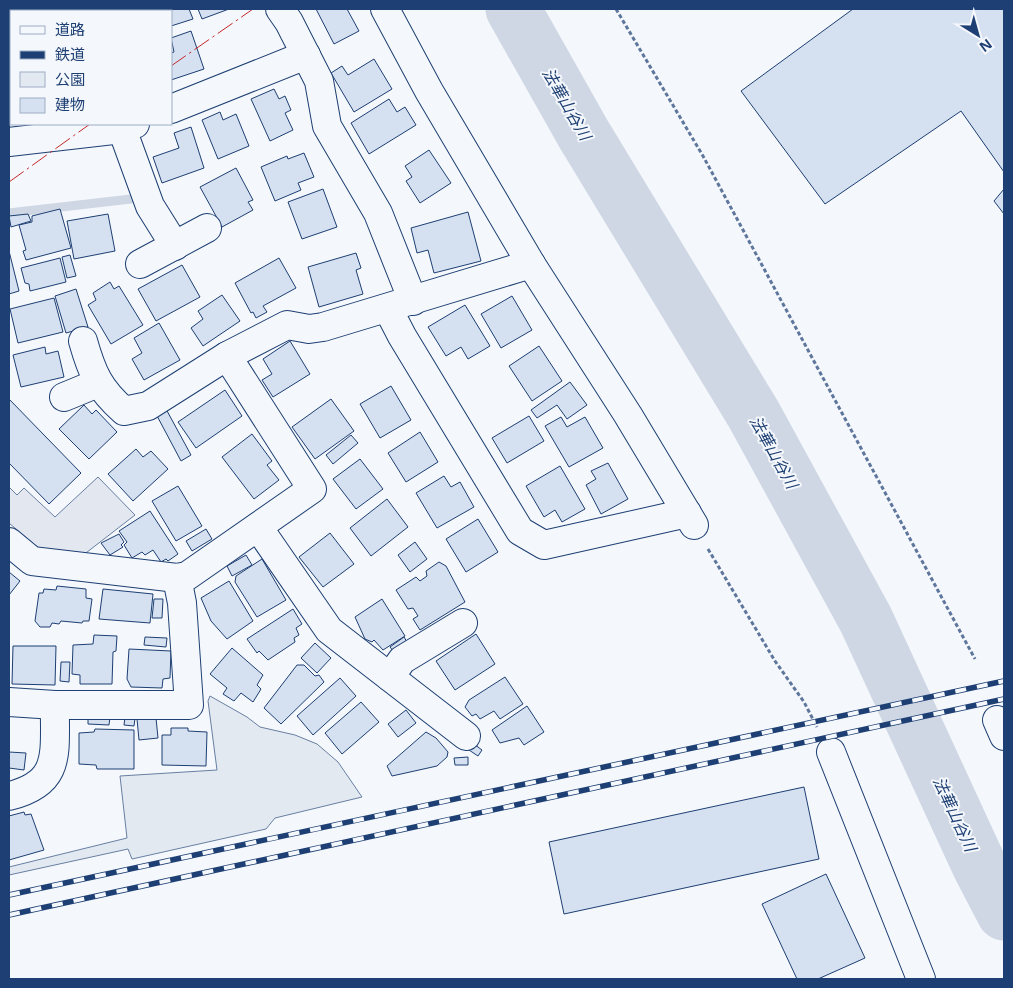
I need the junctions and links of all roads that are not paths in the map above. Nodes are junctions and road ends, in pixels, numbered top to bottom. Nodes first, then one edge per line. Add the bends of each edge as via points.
1 (280, 9) edge
2 (385, 9) edge
3 (306, 55) junction
4 (172, 109) edge
5 (128, 126) edge
6 (9, 142) edge
7 (206, 228) dead end
8 (175, 246) junction
9 (140, 264) dead end
10 (531, 264) junction
11 (400, 305) junction
12 (83, 341) dead end
13 (227, 356) junction
14 (98, 383) junction
15 (64, 396) dead end
16 (258, 527) junction
17 (9, 542) edge
18 (177, 578) junction
19 (463, 623) dead end
20 (390, 677) junction
21 (9, 702) edge
22 (55, 706) junction
23 (466, 736) dead end
24 (831, 752) road end
25 (9, 796) edge
26 (921, 979) edge

1 - 3 street
2 - 10 street via 429,91
3 - 4 street
3 - 11 street via 319,81 327,126 367,171 389,236
5 - 6 street
5 - 8 street via 150,206
7 - 8 street
8 - 9 street
10 - 11 street
10 - 11 street via 690,519 544,545 520,531 402,336
11 - 13 street via 310,330 287,325
12 - 14 street
13 - 14 street via 148,406 124,410 107,396
13 - 16 street via 312,489
14 - 15 street
16 - 18 street via 187,576
16 - 20 street via 329,630
17 - 18 street via 32,561
18 - 22 street via 182,603 189,705
19 - 20 street via 402,660
20 - 23 street
21 - 22 street
22 - 25 street via 52,767 30,791
24 - 26 street

